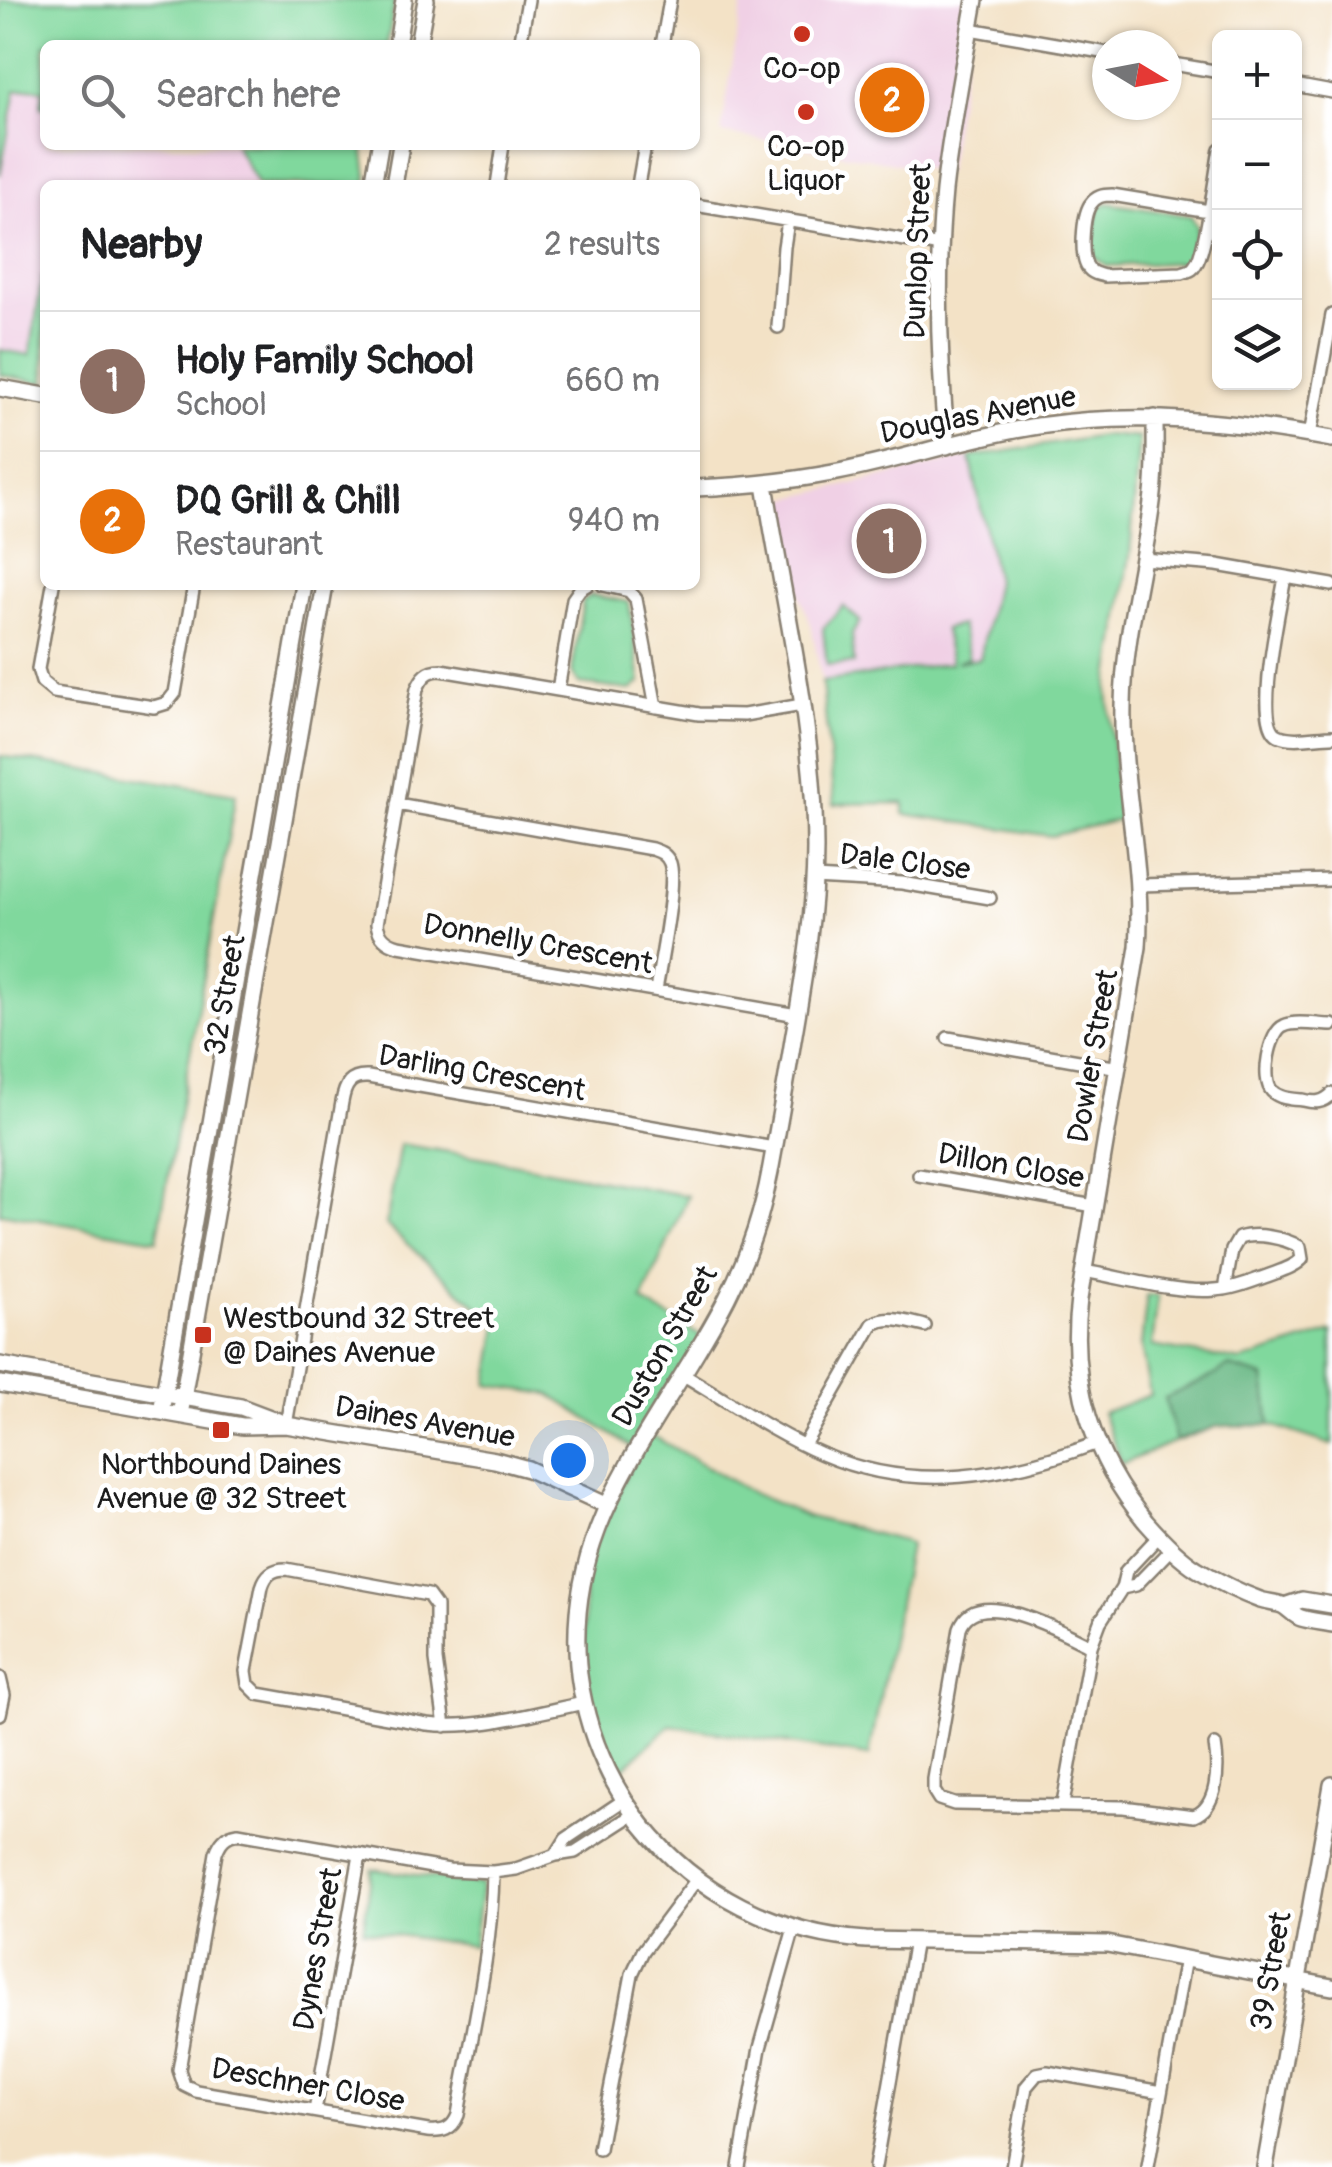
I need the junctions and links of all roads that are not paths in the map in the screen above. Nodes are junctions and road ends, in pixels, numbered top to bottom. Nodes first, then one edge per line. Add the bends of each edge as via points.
1 (404, 0) edge
2 (426, 0) edge
3 (528, 0) edge
4 (670, 0) edge
5 (975, 0) edge
6 (970, 29) junction
7 (397, 40) edge
8 (419, 40) edge
9 (521, 40) edge
10 (663, 40) edge
11 (1092, 50) edge
12 (1182, 66) edge
13 (1212, 71) edge
14 (1302, 86) edge
15 (1332, 92) edge
16 (379, 150) edge
17 (400, 150) edge
18 (503, 150) edge
19 (644, 150) edge
20 (374, 180) edge
21 (395, 180) edge
22 (497, 180) edge
23 (639, 180) edge
24 (1212, 190) edge
25 (700, 205) edge
26 (1208, 211) junction
27 (788, 221) junction
28 (941, 246) junction
29 (1332, 314) edge
30 (778, 326) dead end
31 (0, 388) edge
32 (40, 395) edge
33 (1155, 418) junction
34 (1310, 435) junction
35 (1332, 439) edge
36 (947, 446) junction
37 (765, 484) junction
38 (700, 488) edge
39 (1142, 558) junction
40 (1286, 576) junction
41 (1332, 585) edge
42 (52, 590) edge
43 (193, 590) edge
44 (303, 590) edge
45 (324, 590) edge
46 (579, 590) edge
47 (625, 590) edge
48 (558, 690) junction
49 (802, 706) junction
50 (656, 707) junction
51 (1332, 736) edge
52 (398, 804) junction
53 (814, 878) junction
54 (1332, 880) edge
55 (1140, 885) junction
56 (990, 898) dead end
57 (656, 990) junction
58 (798, 1015) junction
59 (1332, 1025) edge
60 (948, 1038) dead end
61 (1118, 1068) junction
62 (1332, 1094) edge
63 (774, 1148) junction
64 (918, 1174) dead end
65 (1094, 1206) junction
66 (1084, 1271) junction
67 (1225, 1289) junction
68 (925, 1326) dead end
69 (0, 1365) edge
70 (682, 1374) junction
71 (0, 1384) edge
72 (164, 1393) junction
73 (184, 1396) junction
74 (161, 1412) junction
75 (180, 1415) junction
76 (286, 1425) junction
77 (1097, 1443) junction
78 (804, 1445) junction
79 (606, 1506) junction
80 (1159, 1536) junction
81 (1172, 1548) junction
82 (1122, 1588) junction
83 (1332, 1605) edge
84 (1284, 1606) junction
85 (1332, 1624) edge
86 (1091, 1646) junction
87 (0, 1678) edge
88 (584, 1703) junction
89 (0, 1714) edge
90 (444, 1726) junction
91 (1215, 1746) dead end
92 (1332, 1785) edge
93 (1063, 1804) junction
94 (629, 1806) junction
95 (360, 1855) junction
96 (493, 1872) junction
97 (696, 1879) junction
98 (794, 1928) junction
99 (915, 1940) junction
100 (1185, 1958) junction
101 (1297, 1980) junction
102 (1332, 1987) edge
103 (1161, 2092) junction
104 (315, 2112) junction
105 (599, 2149) dead end
106 (739, 2167) edge
107 (875, 2167) edge
108 (1012, 2167) edge
109 (1148, 2167) edge
110 (1264, 2167) edge

1 - 7 street
2 - 8 street
3 - 9 street
4 - 10 street
5 - 6 street, Dunlop Street
6 - 11 street
6 - 28 street, Dunlop Street
12 - 13 street
14 - 15 street
16 - 20 street
17 - 21 street
18 - 22 street
19 - 23 street
24 - 26 street
25 - 27 street
26 - 26 street via 1099,197 1086,216 1085,264 1104,276 1188,271 1200,257
27 - 28 street
27 - 30 street
28 - 36 street, Dunlop Street
29 - 34 street
31 - 32 street
33 - 34 street, Douglas Avenue
33 - 36 street, Douglas Avenue via 1045,425
33 - 39 street, Dowler Street
34 - 35 street, Douglas Avenue
36 - 37 street, Douglas Avenue
37 - 38 street, Douglas Avenue
37 - 49 street, Duston Street
39 - 40 street
39 - 55 street, Dowler Street via 1122,709
40 - 41 street
40 - 51 street via 1268,721 1284,737
42 - 43 street via 38,669 42,682 54,692 154,707 175,693
44 - 72 street, 32 Street
45 - 73 street, 32 Street
46 - 48 street
47 - 50 street via 636,599
48 - 50 street, Donnelly Crescent
48 - 52 street, Donnelly Crescent via 428,672 417,688
49 - 50 street, Donnelly Crescent via 728,716
49 - 53 street, Duston Street via 813,790
52 - 57 street via 664,854 671,878
52 - 57 street, Donnelly Crescent via 377,918 385,940
53 - 56 street, Dale Close
53 - 58 street, Duston Street
54 - 55 street
55 - 61 street, Dowler Street via 1138,948
57 - 58 street, Donnelly Crescent
58 - 63 street, Duston Street
59 - 62 street via 1279,1028 1266,1077 1272,1092 1283,1097 1320,1102
60 - 61 street
61 - 65 street, Dowler Street
63 - 70 street, Duston Street via 750,1247
63 - 76 street, Darling Crescent via 368,1078 350,1081
64 - 65 street, Dillon Close
65 - 66 street, Dowler Street
66 - 67 street
66 - 77 street, Dowler Street via 1077,1363
67 - 67 street via 1294,1266 1302,1258 1300,1247 1239,1238
68 - 78 street via 873,1324
69 - 72 street, Daines Avenue
70 - 78 street
70 - 79 street, Duston Street
71 - 74 street, Daines Avenue
72 - 73 street, Daines Avenue
72 - 74 street, 32 Street
73 - 75 street, 32 Street
73 - 76 street, Daines Avenue via 248,1408
74 - 75 street, Daines Avenue
75 - 76 street, Daines Avenue via 242,1426
76 - 79 street, Daines Avenue via 510,1464
77 - 78 street via 1017,1469 951,1478 871,1470
77 - 80 street, Dowler Street via 1123,1492
79 - 88 street, Duston Street via 584,1566 577,1617
80 - 81 street, Dowler Street
80 - 82 street via 1126,1571
81 - 82 street via 1136,1585
81 - 84 street, Dowler Street via 1234,1589
82 - 86 street
83 - 84 street, Dowler Street via 1302,1600
84 - 85 street, Dowler Street via 1299,1618
86 - 93 street
86 - 93 street via 1002,1611 972,1612 960,1628 936,1796 954,1804
87 - 89 street
88 - 90 street
88 - 94 street, Duston Street
90 - 90 street via 432,1598 286,1569 266,1576 246,1671 254,1691
91 - 93 street via 1212,1796 1200,1815
92 - 101 street, 39 Street
94 - 96 street, Deschner Close via 566,1839 556,1855
94 - 97 street, Duston Street
95 - 96 street, Deschner Close
95 - 104 street, Dynes Street
95 - 104 street, Deschner Close via 232,1834 219,1845 213,1871 181,2081 196,2091
96 - 104 street, Deschner Close via 487,1943 453,2125 435,2132
97 - 98 street, Duston Street
97 - 105 street via 632,1974
98 - 99 street, Duston Street via 839,1938
98 - 106 street via 760,2048
99 - 100 street, Duston Street via 1107,1944
99 - 107 street
100 - 101 street, Duston Street
100 - 103 street
101 - 102 street, Duston Street
101 - 110 street, 39 Street
103 - 108 street via 1037,2074 1026,2087
103 - 109 street

